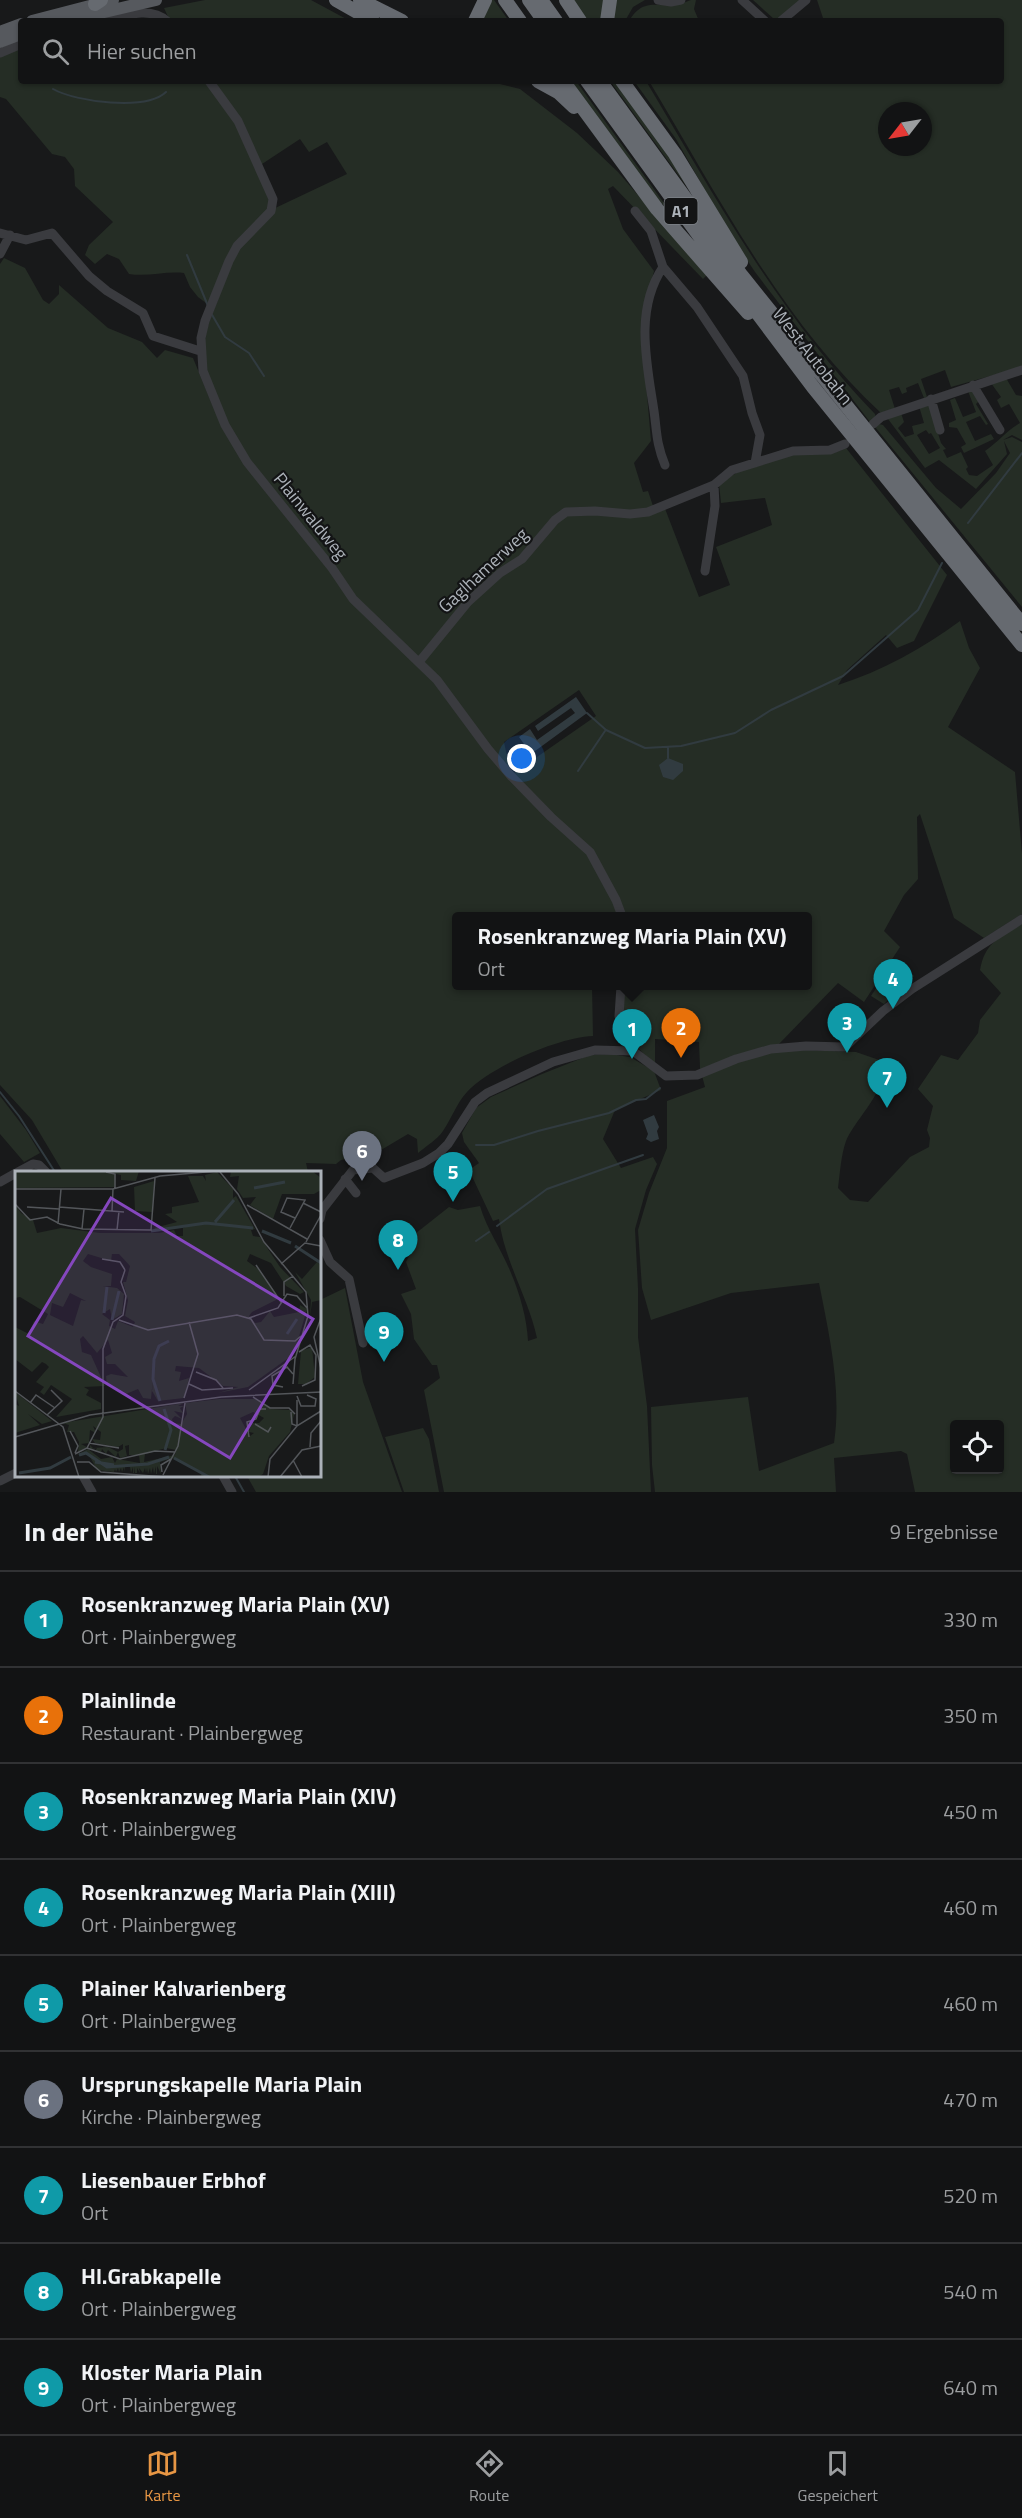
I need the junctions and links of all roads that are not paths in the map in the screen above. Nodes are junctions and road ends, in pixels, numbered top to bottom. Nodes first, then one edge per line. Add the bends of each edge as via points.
1 (113, 0) edge
2 (156, 0) edge
3 (336, 0) edge
4 (360, 0) edge
5 (484, 0) edge
6 (505, 0) edge
7 (529, 0) edge
8 (541, 0) edge
9 (566, 0) edge
10 (610, 0) edge
11 (658, 0) edge
12 (681, 0) edge
13 (742, 0) edge
14 (806, 0) edge
15 (98, 2) edge
16 (42, 18) edge
17 (79, 18) edge
18 (116, 18) edge
19 (162, 18) edge
20 (368, 18) edge
21 (396, 18) edge
22 (476, 18) edge
23 (518, 18) edge
24 (542, 18) edge
25 (554, 18) edge
26 (578, 18) edge
27 (607, 18) edge
28 (762, 18) edge
29 (785, 18) edge
30 (18, 25) edge
31 (0, 32) edge
32 (18, 35) edge
33 (0, 42) edge
34 (18, 45) edge
35 (0, 53) edge
36 (211, 84) edge
37 (543, 84) edge
38 (565, 84) edge
39 (589, 84) edge
40 (602, 84) edge
41 (624, 84) edge
42 (590, 118) junction
43 (635, 211) dead end
44 (5, 234) edge
45 (0, 254) edge
46 (663, 267) junction
47 (761, 298) junction
48 (776, 339) junction
49 (200, 351) junction
50 (1022, 370) edge
51 (973, 385) junction
52 (931, 399) junction
53 (873, 424) dead end
54 (940, 430) dead end
55 (1000, 430) dead end
56 (845, 444) dead end
57 (755, 463) junction
58 (664, 465) dead end
59 (714, 485) junction
60 (705, 571) dead end
61 (1022, 624) edge
62 (1022, 645) edge
63 (419, 662) junction
64 (620, 912) edge
65 (1022, 919) edge
66 (621, 990) edge
67 (633, 1051) junction
68 (21, 1171) edge
69 (44, 1171) edge
70 (15, 1174) edge
71 (345, 1179) junction
72 (0, 1182) edge
73 (356, 1193) dead end
74 (321, 1215) edge
75 (321, 1242) edge
76 (363, 1343) dead end
77 (15, 1474) edge
78 (84, 1477) edge
79 (224, 1477) edge
80 (0, 1481) edge
81 (92, 1492) edge
82 (232, 1492) edge

1 - 15 main road
2 - 17 main road
3 - 20 highway
4 - 21 highway
5 - 22 highway
6 - 23 highway
7 - 24 highway
8 - 25 highway
9 - 26 highway
10 - 27 highway
11 - 12 street
13 - 28 street
14 - 29 street
15 - 16 main road
18 - 19 street via 145,13
30 - 31 main road
32 - 33 main road
34 - 35 street
36 - 49 street, Plainwaldweg via 238,121 273,199 271,211 237,246 229,261 205,321
37 - 42 highway
38 - 42 highway
39 - 48 highway, West Autobahn / A1
40 - 47 highway, West Autobahn / A1
41 - 47 highway via 675,154
42 - 48 highway via 680,237 749,315
43 - 46 street via 651,231
44 - 45 street
44 - 49 street via 26,240 52,232 89,276 143,313 153,336
46 - 57 street via 697,308 743,376 760,435
46 - 58 street via 646,311 645,334 656,445
47 - 61 highway, West Autobahn / A1
48 - 62 highway, West Autobahn / A1
49 - 63 street, Plainwaldweg via 210,393 246,462 332,568 353,600
50 - 51 street
51 - 52 street
51 - 55 street
52 - 53 street via 881,417
52 - 54 street
56 - 57 street, Gaglhamerweg via 830,450 792,451
57 - 59 street, Gaglhamerweg via 732,470
59 - 60 street via 715,506
59 - 63 street, Gaglhamerweg via 648,512 566,512 522,559 468,602
63 - 64 street, Plainwaldweg via 438,680 511,776 590,852
65 - 67 street via 912,989 845,1047 771,1049 697,1075 666,1076
66 - 67 street via 619,1016
67 - 71 street via 595,1050 553,1062 501,1085 476,1102 448,1144 423,1163 384,1178 373,1168 353,1170
68 - 69 street via 33,1164
70 - 72 street
71 - 73 street
71 - 74 street
75 - 76 street via 330,1262 349,1279
77 - 80 street
78 - 81 street
79 - 82 street

